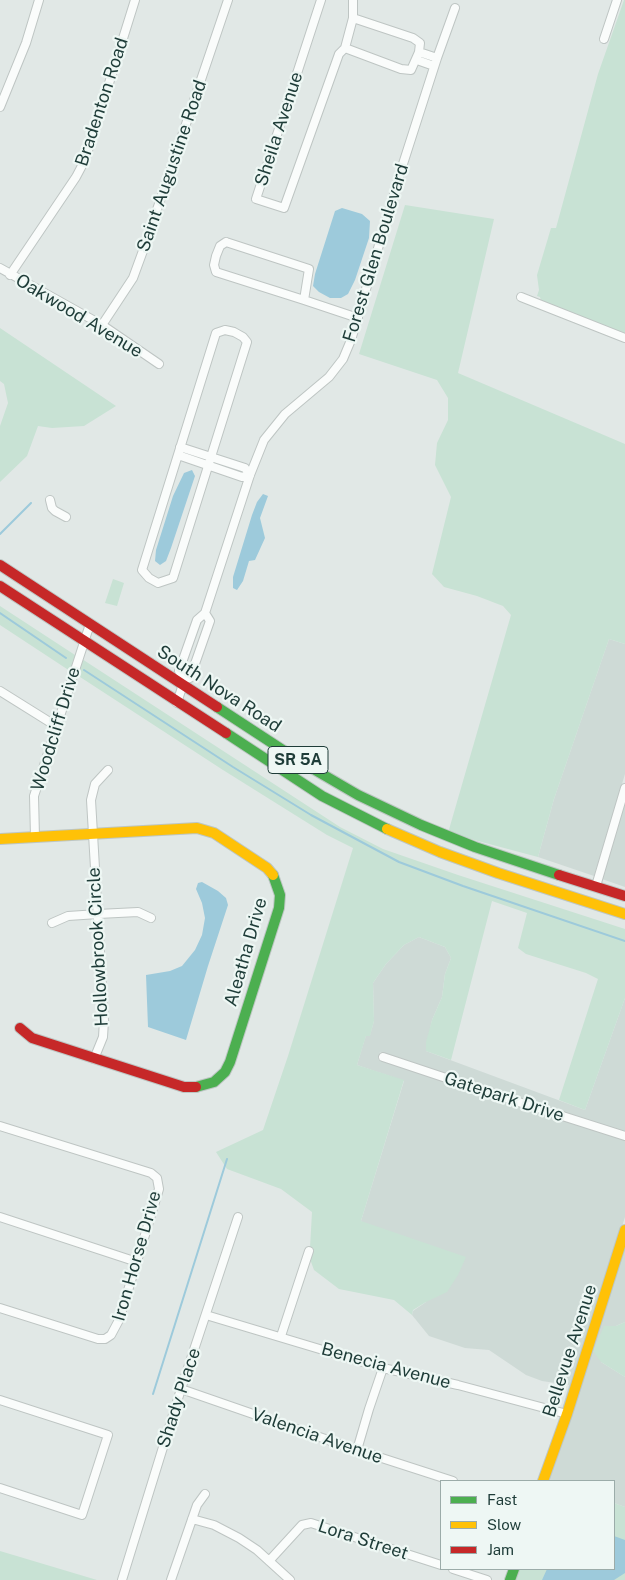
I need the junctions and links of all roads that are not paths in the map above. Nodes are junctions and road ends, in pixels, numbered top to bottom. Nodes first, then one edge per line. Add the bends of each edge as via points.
1 (39, 0) edge
2 (135, 0) edge
3 (228, 0) edge
4 (321, 0) edge
5 (353, 0) edge
6 (617, 0) edge
7 (455, 8) dead end
8 (353, 18) junction
9 (604, 39) dead end
10 (344, 48) junction
11 (420, 52) junction
12 (417, 60) junction
13 (435, 62) junction
14 (0, 107) edge
15 (0, 268) edge
16 (10, 275) junction
17 (521, 297) dead end
18 (304, 300) junction
19 (358, 318) junction
20 (102, 326) junction
21 (625, 338) edge
22 (159, 364) dead end
23 (179, 451) junction
24 (211, 461) junction
25 (250, 475) junction
26 (50, 500) dead end
27 (66, 517) dead end
28 (0, 565) edge
29 (0, 586) edge
30 (206, 612) junction
31 (90, 624) junction
32 (84, 641) junction
33 (183, 682) junction
34 (0, 691) edge
35 (177, 703) junction
36 (56, 726) junction
37 (108, 770) dead end
38 (625, 788) edge
39 (358, 795) junction
40 (350, 810) junction
41 (92, 833) junction
42 (35, 837) junction
43 (0, 839) edge
44 (596, 886) junction
45 (625, 896) edge
46 (98, 914) junction
47 (625, 914) edge
48 (151, 918) dead end
49 (52, 923) dead end
50 (20, 1028) dead end
51 (383, 1056) dead end
52 (94, 1059) junction
53 (0, 1126) edge
54 (625, 1136) edge
55 (238, 1216) dead end
56 (0, 1217) edge
57 (625, 1230) edge
58 (309, 1251) dead end
59 (137, 1262) junction
60 (0, 1308) edge
61 (206, 1315) junction
62 (281, 1336) junction
63 (383, 1368) junction
64 (181, 1389) junction
65 (0, 1400) edge
66 (567, 1414) junction
67 (357, 1450) junction
68 (450, 1480) edge
69 (543, 1480) edge
70 (0, 1488) edge
71 (205, 1494) dead end
72 (192, 1519) junction
73 (269, 1561) junction
74 (440, 1565) edge
75 (456, 1570) edge
76 (462, 1572) junction
77 (122, 1580) edge
78 (171, 1580) edge
79 (290, 1580) edge
80 (459, 1580) edge
81 (486, 1580) edge

1 - 14 street via 26,43
2 - 16 street, Bradenton Road via 84,160
3 - 20 street, Saint Augustine Road via 133,278
4 - 10 street, Sheila Avenue via 256,199 284,208 339,54
5 - 8 street
6 - 9 street
7 - 13 street, Forest Glen Boulevard
8 - 10 street
8 - 11 street via 413,38 420,43
10 - 12 street via 401,69 411,70
11 - 12 street
11 - 13 street
12 - 13 street
13 - 19 street, Forest Glen Boulevard
15 - 16 street, Oakwood Avenue
16 - 20 street, Oakwood Avenue
17 - 21 street
18 - 18 street via 216,272 214,265 220,246 226,242 309,269
18 - 19 street
19 - 25 street, Forest Glen Boulevard via 342,359 329,376 285,414 264,440
20 - 22 street, Oakwood Avenue
23 - 24 street
23 - 24 street via 216,332 234,332 247,342
23 - 24 street via 142,570 158,583 173,578
24 - 25 street via 246,468
25 - 30 street, Forest Glen Boulevard
26 - 27 street via 52,508
28 - 31 main road, South Nova Road / SR 5A
29 - 32 main road, South Nova Road / SR 5A
30 - 33 street, Forest Glen Boulevard via 197,620 179,671
30 - 33 street, Forest Glen Boulevard via 210,620 190,678
31 - 32 street, Woodcliff Drive
31 - 33 main road, South Nova Road / SR 5A
32 - 35 main road, South Nova Road / SR 5A
32 - 36 street, Woodcliff Drive
33 - 35 street
33 - 39 main road, South Nova Road / SR 5A via 298,760
34 - 36 street
35 - 40 main road, South Nova Road / SR 5A via 296,780
36 - 42 street, Woodcliff Drive via 34,796
37 - 41 street, Hollowbrook Circle via 92,791
38 - 44 street
39 - 40 street
39 - 44 main road, South Nova Road / SR 5A via 454,839
40 - 47 main road, South Nova Road / SR 5A via 411,840 469,863
41 - 42 main road, Aleatha Drive
41 - 46 street, Hollowbrook Circle
41 - 52 main road, Aleatha Drive via 203,829 223,838 267,868 275,878 280,895 279,908 232,1056 221,1076 203,1086 184,1087
42 - 43 main road, Aleatha Drive
44 - 45 main road, South Nova Road / SR 5A
46 - 48 street via 138,912
46 - 49 street via 68,916
46 - 52 street, Hollowbrook Circle via 104,1029
50 - 52 main road, Aleatha Drive via 32,1038
51 - 54 street, Gatepark Drive
53 - 59 street, Iron Horse Drive via 155,1176 159,1189
55 - 61 street, Shady Place
56 - 59 street
57 - 66 main road, Bellevue Avenue
58 - 62 street
59 - 60 street, Iron Horse Drive via 119,1320 105,1339
61 - 62 street, Benecia Avenue
61 - 64 street, Shady Place
62 - 63 street, Benecia Avenue
63 - 66 street, Benecia Avenue
63 - 67 street
64 - 67 street, Valencia Avenue
64 - 77 street, Shady Place
65 - 70 street via 108,1435 82,1515
66 - 69 main road, Bellevue Avenue
67 - 68 street, Valencia Avenue
71 - 72 street
72 - 73 street via 239,1538
72 - 78 street
73 - 74 street, Lora Street via 302,1525 311,1522
73 - 79 street
75 - 76 street
76 - 80 street
76 - 81 street

